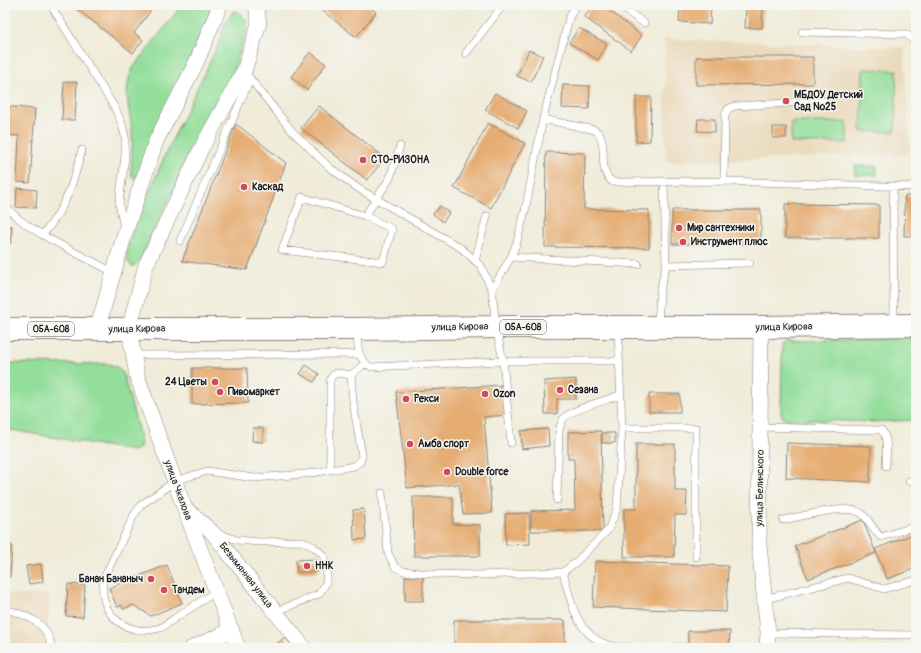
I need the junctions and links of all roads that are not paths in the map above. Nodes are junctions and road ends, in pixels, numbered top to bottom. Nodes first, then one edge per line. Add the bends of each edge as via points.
1 (220, 5) edge
2 (256, 5) edge
3 (503, 5) edge
4 (576, 5) edge
5 (618, 5) edge
6 (53, 6) edge
7 (644, 23) dead end
8 (802, 32) dead end
9 (916, 42) edge
10 (466, 53) dead end
11 (247, 75) junction
12 (826, 101) dead end
13 (543, 119) junction
14 (400, 146) dead end
15 (82, 150) dead end
16 (724, 180) junction
17 (664, 182) junction
18 (893, 186) junction
19 (916, 187) edge
20 (377, 200) junction
21 (5, 205) edge
22 (365, 216) junction
23 (487, 216) dead end
24 (125, 233) junction
25 (43, 234) junction
26 (180, 241) dead end
27 (511, 257) junction
28 (475, 261) junction
29 (750, 263) dead end
30 (638, 264) dead end
31 (666, 265) junction
32 (113, 272) junction
33 (492, 290) junction
34 (894, 325) junction
35 (916, 325) edge
36 (496, 326) junction
37 (658, 326) junction
38 (618, 327) junction
39 (761, 327) junction
40 (5, 328) edge
41 (129, 329) junction
42 (357, 329) junction
43 (97, 330) junction
44 (358, 354) junction
45 (132, 355) junction
46 (503, 361) junction
47 (618, 361) junction
48 (364, 364) junction
49 (351, 374) junction
50 (620, 395) junction
51 (760, 427) junction
52 (622, 428) junction
53 (511, 443) dead end
54 (886, 466) dead end
55 (330, 470) junction
56 (175, 481) junction
57 (382, 493) dead end
58 (557, 500) dead end
59 (184, 508) junction
60 (783, 520) dead end
61 (916, 526) edge
62 (212, 532) junction
63 (696, 557) dead end
64 (563, 572) junction
65 (916, 580) edge
66 (217, 591) junction
67 (764, 599) junction
68 (5, 609) edge
69 (274, 612) junction
70 (232, 630) junction
71 (916, 634) edge
72 (768, 641) edge
73 (51, 648) edge
74 (192, 648) edge
75 (238, 648) edge
76 (304, 648) edge
77 (633, 648) edge

1 - 24 street via 197,62 156,141
2 - 11 street via 259,23
3 - 10 lane
4 - 13 lane via 569,18
5 - 7 lane
6 - 24 lane via 115,108 122,124 125,156 120,204
8 - 9 lane via 906,34
11 - 20 lane via 305,144 347,182
11 - 26 lane
11 - 41 street via 202,147 146,265
12 - 16 lane via 736,106 728,109 725,116
13 - 17 lane via 599,133 602,138 604,172 613,182
13 - 27 lane via 526,211
14 - 20 lane via 390,178
15 - 25 lane via 64,204
16 - 17 lane
16 - 18 lane
17 - 31 lane
18 - 19 lane
18 - 34 lane
20 - 22 lane
20 - 28 lane via 444,237
21 - 25 lane via 15,217
22 - 22 lane via 302,197 282,250 383,262 392,229
23 - 28 lane
24 - 32 street
25 - 32 lane
27 - 30 lane
27 - 33 lane
28 - 33 lane via 481,266
29 - 31 lane
31 - 37 lane via 660,291
32 - 43 street
33 - 36 lane
34 - 35 main road, улица Кирова / 05А-608
34 - 39 main road, улица Кирова / 05А-608
36 - 38 main road, улица Кирова / 05А-608
36 - 42 main road, улица Кирова / 05А-608
36 - 46 lane
37 - 38 main road, улица Кирова / 05А-608
37 - 39 main road, улица Кирова / 05А-608
38 - 47 lane
39 - 51 street, улица Белинского
40 - 43 main road, улица Кирова / 05А-608
41 - 42 main road, улица Кирова / 05А-608
41 - 43 main road, улица Кирова / 05А-608
41 - 45 street, улица Чкалова
42 - 44 lane
44 - 45 lane
44 - 48 lane
45 - 56 street, улица Чкалова via 137,376
46 - 47 lane
46 - 48 lane via 371,367
46 - 53 lane
47 - 50 lane
48 - 49 lane
49 - 55 lane via 338,373 330,380
49 - 55 lane via 352,402 362,456 360,462 354,466
50 - 52 lane
50 - 58 lane via 581,409 565,417 561,423
51 - 54 lane via 881,430 886,439
51 - 67 street, улица Белинского via 759,545
52 - 63 lane via 696,428
52 - 64 lane via 617,509 608,530
55 - 56 lane via 254,478 207,471
56 - 59 street, улица Чкалова
56 - 66 lane via 148,498 134,515 104,578 103,595 110,614 115,621 132,628 160,628
57 - 64 lane via 388,553 395,567 403,571 478,575
59 - 62 street, Безымянная улица
59 - 66 street, улица Чкалова
60 - 61 lane via 853,510 863,514 881,537
62 - 69 street, Безымянная улица
62 - 69 lane via 237,540 302,541 323,555 327,568 326,583 319,594
64 - 77 lane via 574,614 586,631 610,646
65 - 67 lane via 884,589 859,579 848,578
66 - 70 street, улица Чкалова
67 - 72 street, улица Белинского
68 - 73 lane via 28,615 42,627 51,642
69 - 76 street, Безымянная улица
70 - 74 street
70 - 75 street, улица Чкалова
71 - 72 lane

